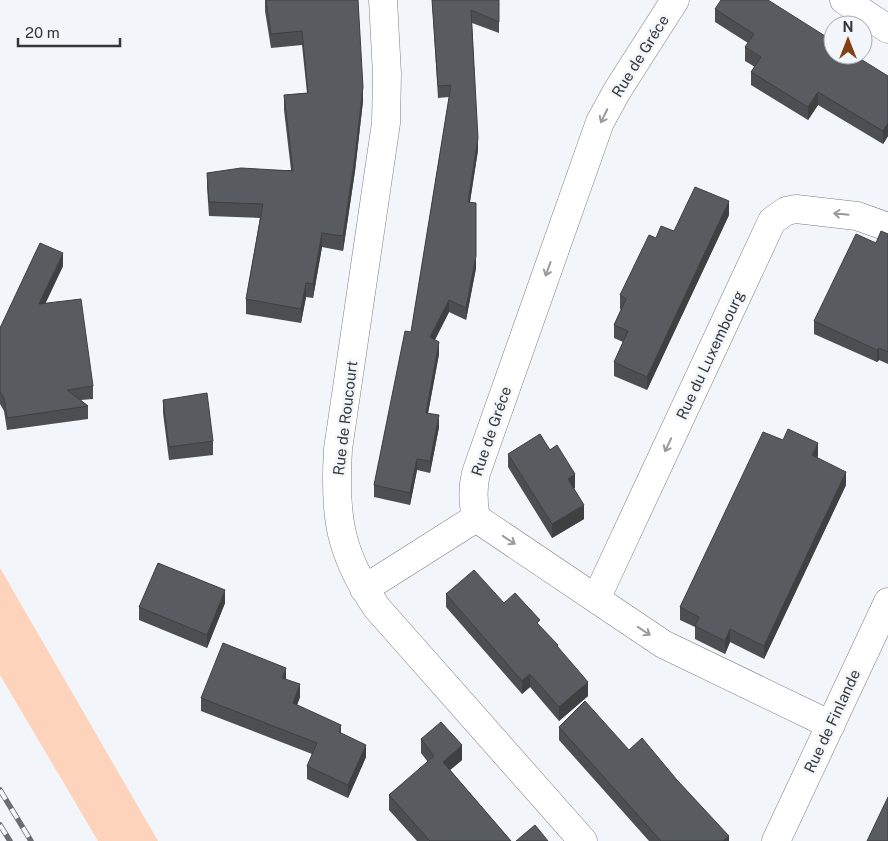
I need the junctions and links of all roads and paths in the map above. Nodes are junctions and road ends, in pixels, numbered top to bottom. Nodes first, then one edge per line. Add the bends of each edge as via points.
1 (382, 0) edge
2 (675, 0) edge
3 (844, 0) edge
4 (888, 29) edge
5 (888, 227) edge
6 (476, 518) junction
7 (364, 589) junction
8 (596, 599) junction
9 (888, 602) edge
10 (830, 725) junction
11 (583, 841) edge
12 (776, 841) edge

1 - 7 street, Rue de Roucourt via 387,74 386,123 337,472 340,531 351,565
2 -> 6 street, Rue de Gréce via 600,122 476,473 472,487
3 - 4 street
5 -> 8 street, Rue du Luxembourg via 858,216 796,209 786,211 772,221
6 - 7 street
6 -> 8 street
7 - 11 street, Rue de Roucourt via 388,622
8 -> 10 street via 663,644
9 - 10 street, Rue de Finlande
10 - 12 street, Rue de Finlande

